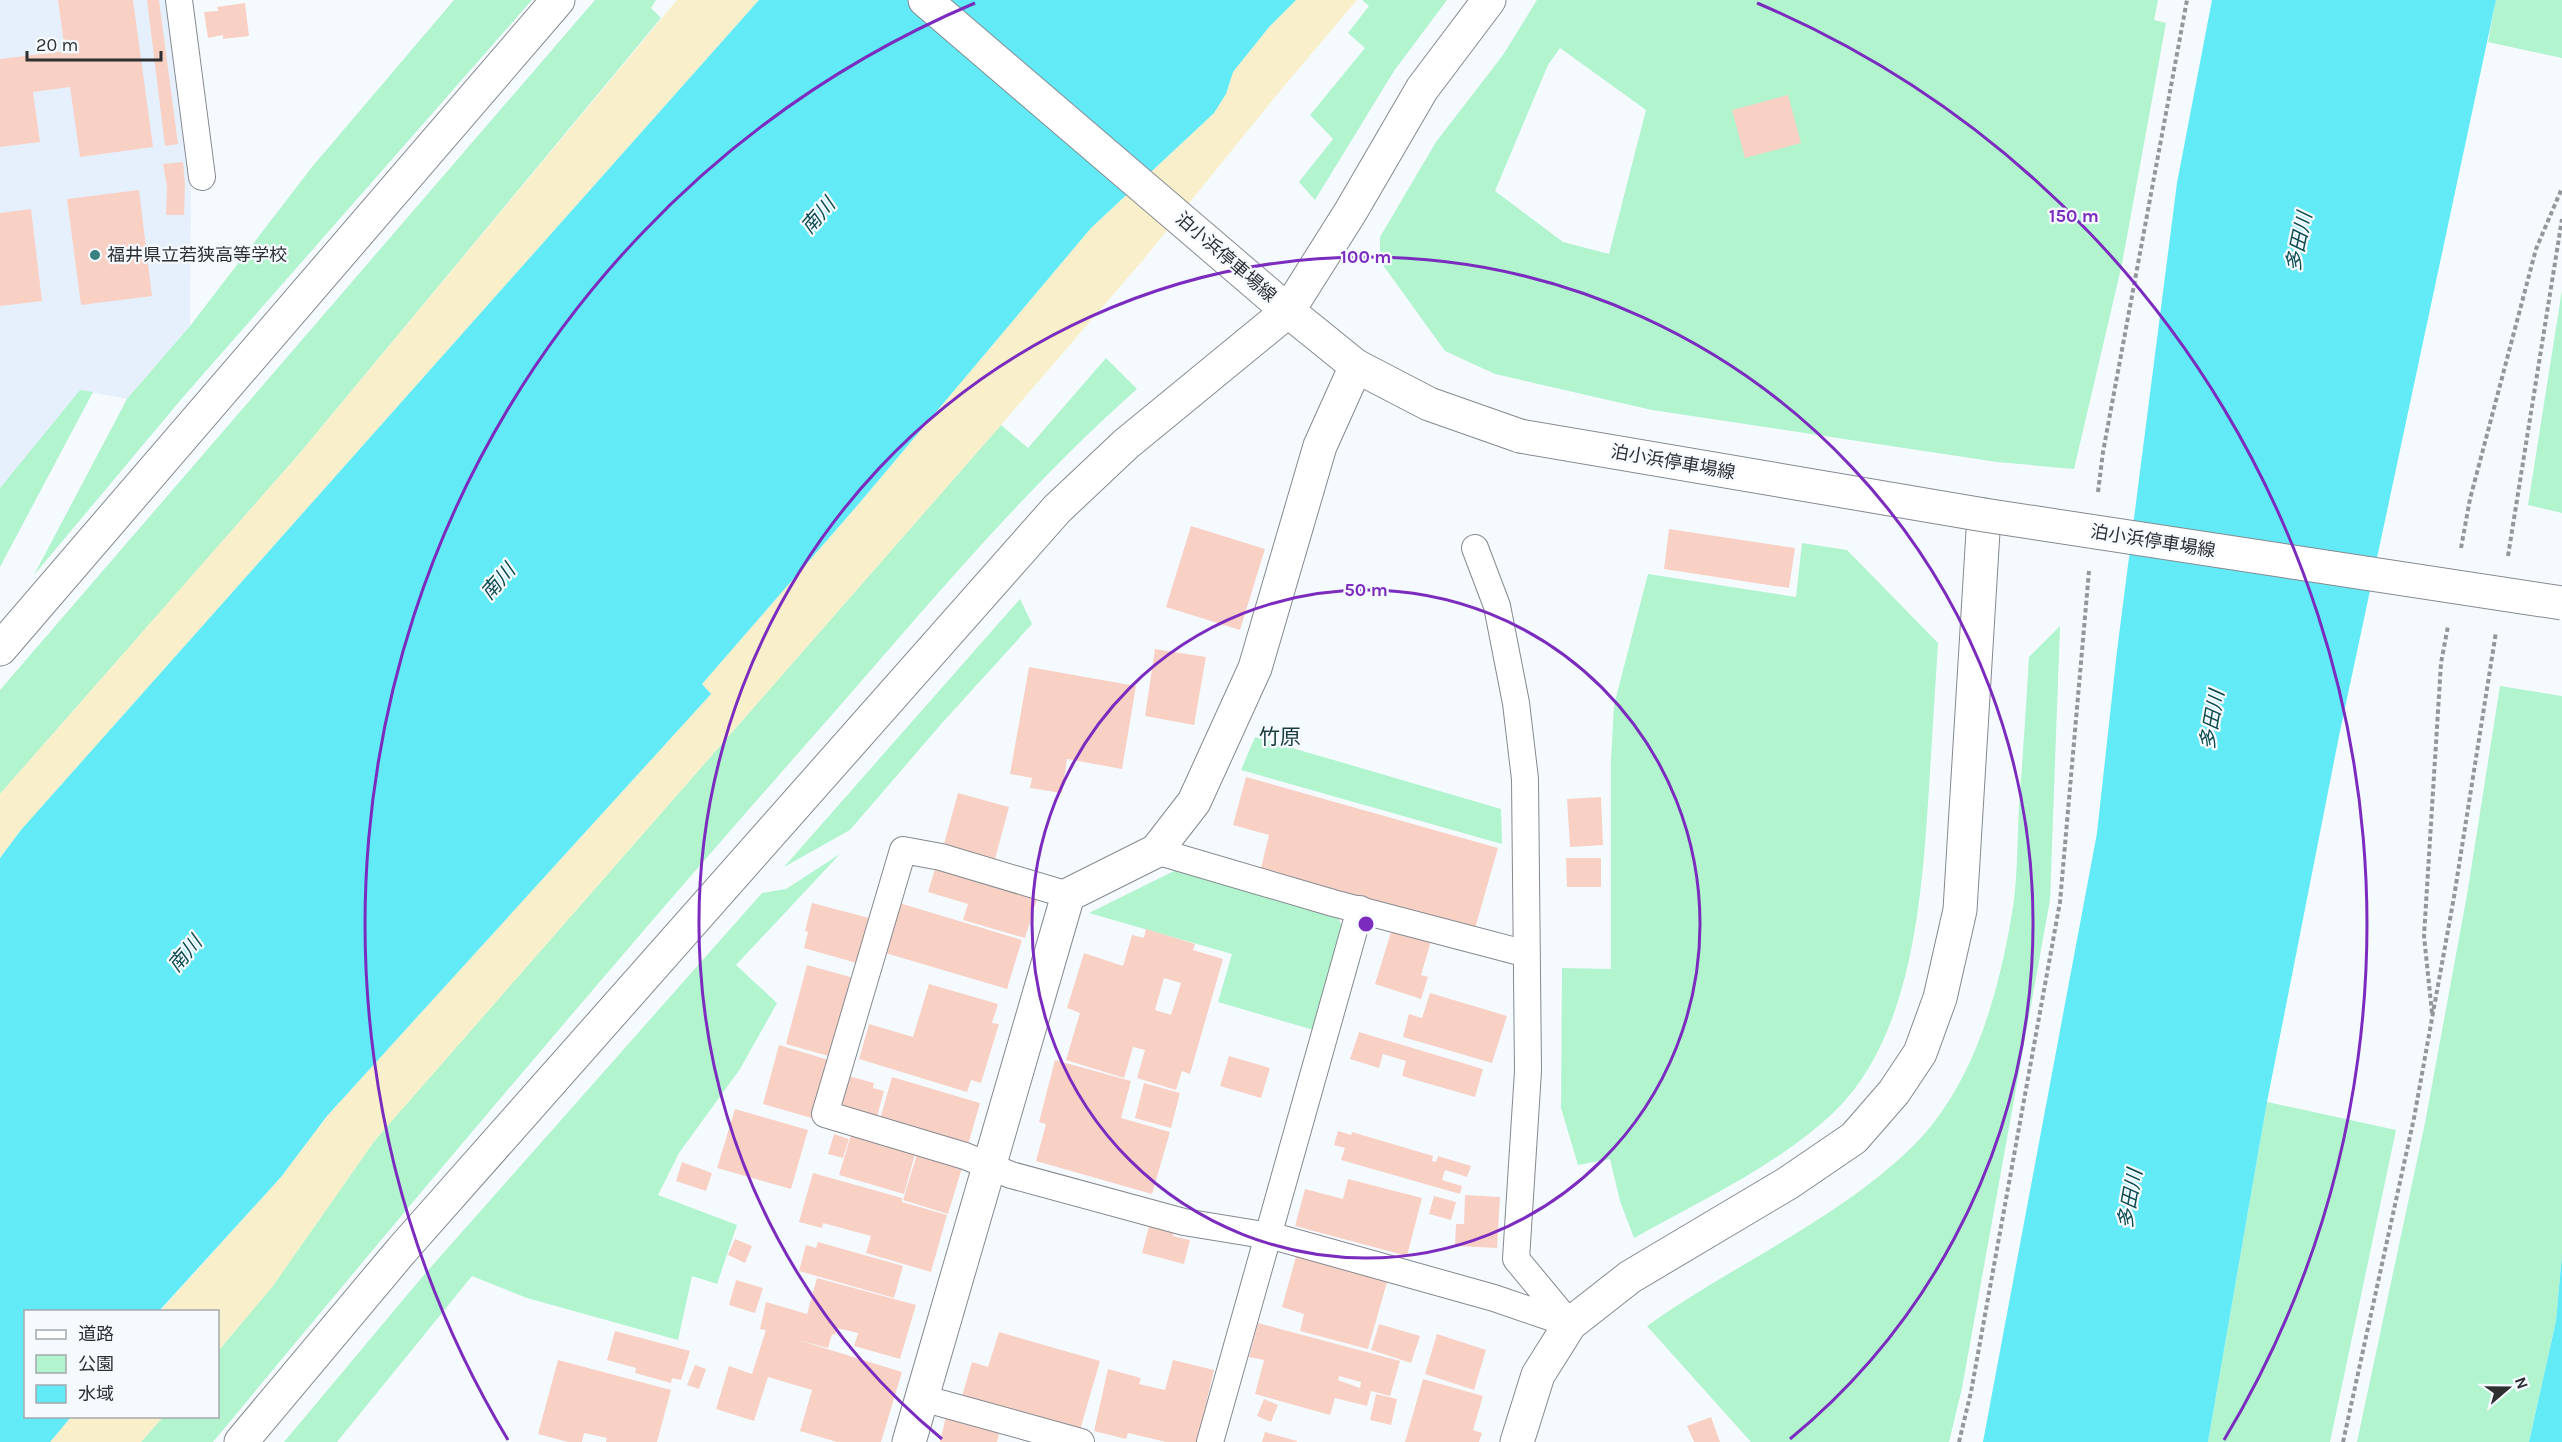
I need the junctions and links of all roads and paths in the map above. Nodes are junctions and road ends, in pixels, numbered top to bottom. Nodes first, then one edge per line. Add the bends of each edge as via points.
1 (179, 0) edge
2 (558, 0) edge
3 (925, 0) edge
4 (1489, 0) edge
5 (2187, 0) edge
6 (202, 177) dead end
7 (2562, 219) edge
8 (1288, 311) junction
9 (1356, 366) junction
10 (2098, 497) dead end
11 (1984, 515) junction
12 (1476, 548) dead end
13 (2508, 558) dead end
14 (2090, 564) dead end
15 (2562, 603) edge
16 (2497, 628) dead end
17 (0, 649) edge
18 (1156, 852) junction
19 (1068, 895) junction
20 (1360, 909) junction
21 (1527, 954) junction
22 (989, 1166) junction
23 (1268, 1236) junction
24 (1570, 1324) junction
25 (922, 1398) junction
26 (241, 1442) edge
27 (909, 1442) edge
28 (1081, 1442) edge
29 (1210, 1442) edge
30 (1516, 1442) edge
31 (1959, 1442) edge
32 (2343, 1442) edge

1 - 6 lane
2 - 17 street
3 - 8 street, 泊小浜停車場線
4 - 8 street via 1422,89
5 - 10 path via 2103,452
7 - 13 path
8 - 9 street, 泊小浜停車場線
8 - 26 street via 1126,444 1058,509 401,1251
9 - 11 street, 泊小浜停車場線, bridge via 1429,404 1520,436
9 - 18 street via 1320,446 1255,668 1194,802
11 - 15 street, 泊小浜停車場線, bridge
11 - 24 street via 1960,910 1940,998 1920,1053 1894,1092 1854,1138 1788,1183 1630,1277
12 - 21 lane via 1497,606 1516,703 1525,779
14 - 31 path via 2060,902
16 - 32 path via 2414,1118
18 - 19 street
18 - 20 lane
19 - 22 street
19 - 22 lane via 941,857 903,850 828,1103 825,1114
20 - 21 lane
20 - 23 lane
21 - 24 lane via 1528,1071 1516,1259
22 - 23 lane via 1184,1222
22 - 25 street
23 - 24 lane via 1494,1298
23 - 29 lane
24 - 30 street via 1538,1375
25 - 27 street
25 - 28 lane

